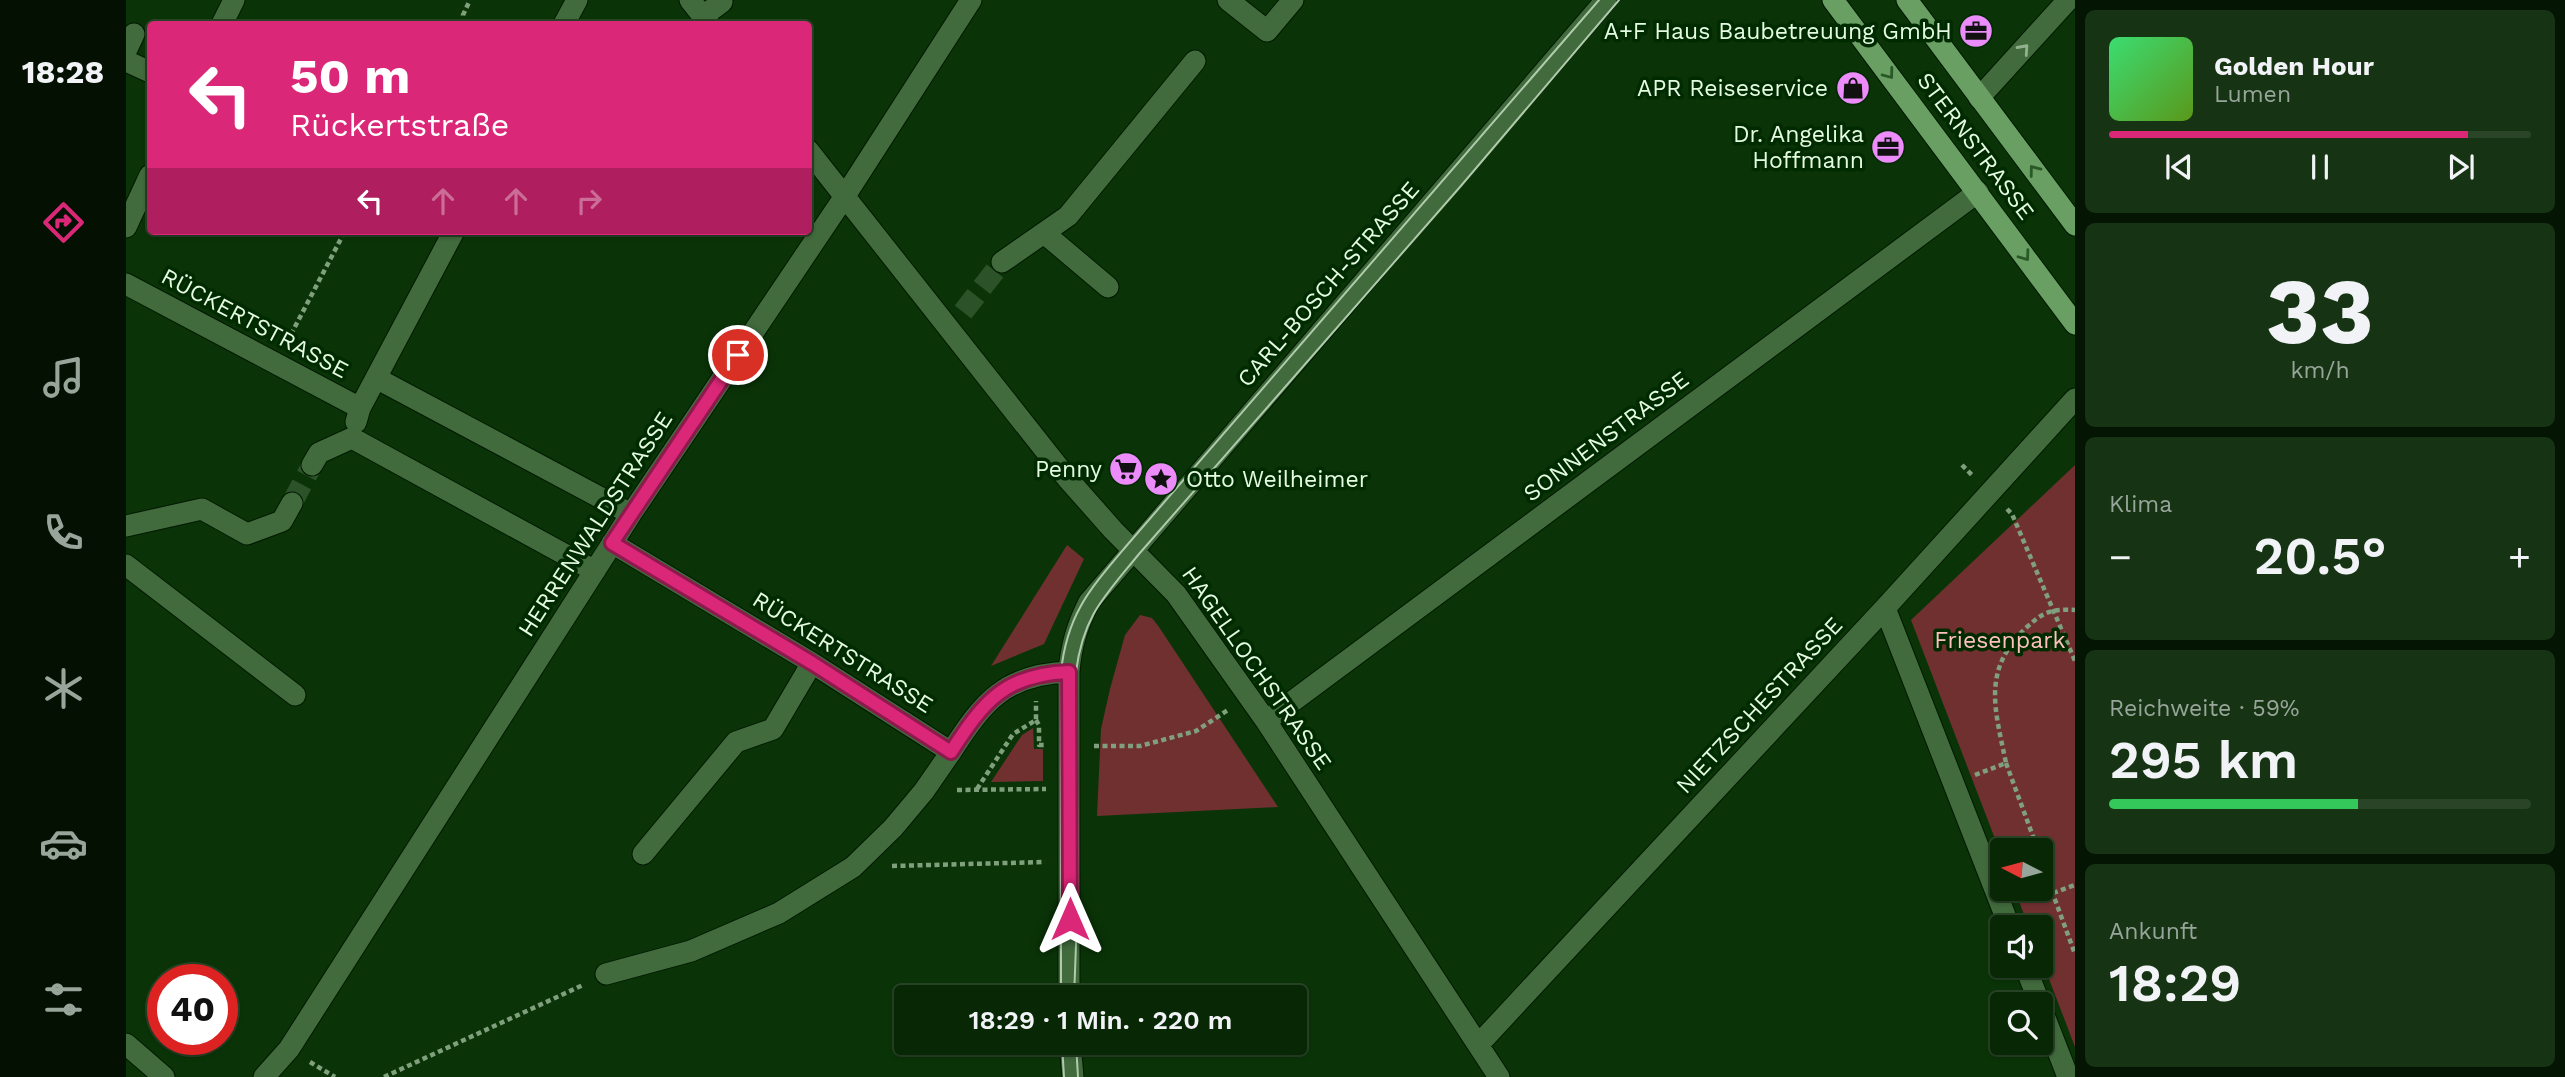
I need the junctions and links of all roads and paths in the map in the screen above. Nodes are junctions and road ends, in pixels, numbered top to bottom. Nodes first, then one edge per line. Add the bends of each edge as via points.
1 (234, 0) edge
2 (470, 0) edge
3 (578, 0) edge
4 (971, 0) edge
5 (1228, 0) edge
6 (1293, 0) edge
7 (1606, 0) edge
8 (1833, 0) edge
9 (1907, 0) edge
10 (2068, 0) edge
11 (722, 2) edge
12 (701, 13) edge
13 (224, 21) edge
14 (463, 21) edge
15 (566, 21) edge
16 (126, 61) edge
17 (1195, 61) dead end
18 (147, 71) edge
19 (1979, 98) junction
20 (812, 155) edge
21 (147, 182) edge
22 (1978, 192) junction
23 (845, 196) junction
24 (2075, 225) edge
25 (126, 227) edge
26 (1044, 233) junction
27 (343, 235) edge
28 (452, 235) edge
29 (1002, 262) tunnel mouth
30 (126, 284) edge
31 (1108, 287) dead end
32 (2075, 324) edge
33 (277, 362) junction
34 (376, 378) junction
35 (2075, 399) edge
36 (360, 408) junction
37 (352, 438) junction
38 (312, 465) tunnel mouth
39 (1962, 465) dead end
40 (1990, 492) junction
41 (292, 503) tunnel mouth
42 (631, 514) junction
43 (126, 526) edge
44 (612, 543) junction
45 (1133, 549) junction
46 (126, 565) edge
47 (595, 571) junction
48 (1885, 607) junction
49 (2054, 609) junction
50 (2075, 610) edge
51 (2075, 661) edge
52 (812, 663) junction
53 (1069, 672) junction
54 (1037, 675) junction
55 (295, 695) dead end
56 (1249, 696) junction
57 (1036, 720) junction
58 (1266, 721) junction
59 (1046, 745) dead end
60 (1088, 746) dead end
61 (951, 752) junction
62 (2006, 763) junction
63 (1955, 784) junction
64 (977, 789) junction
65 (1046, 789) dead end
66 (924, 791) junction
67 (2034, 838) edge
68 (643, 854) dead end
69 (1052, 862) dead end
70 (853, 867) junction
71 (2075, 885) edge
72 (2053, 894) joint
73 (2005, 915) edge
74 (2075, 954) edge
75 (606, 974) joint
76 (1069, 985) edge
77 (2053, 1038) edge
78 (126, 1044) edge
79 (1479, 1044) junction
80 (1071, 1055) edge
81 (164, 1077) edge
82 (264, 1077) edge
83 (384, 1077) edge
84 (1073, 1077) edge
85 (1499, 1077) edge
86 (2068, 1077) edge

1 - 13 street
2 - 14 path
3 - 15 street
4 - 23 street, HERRENWALDSTRASSE
5 - 6 street via 1267,32
7 - 45 street, CARL-BOSCH-STRASSE
8 -> 22 main road, STERNSTRASSE
9 - 19 main road, STERNSTRASSE
19 -> 10 street
11 - 12 street
16 - 18 street
17 - 26 street via 1068,216
24 -> 19 main road, STERNSTRASSE
20 - 23 street, HAGELLOCHSTRASSE
21 - 25 street
22 -> 32 main road, STERNSTRASSE
22 - 58 street, SONNENSTRASSE
23 - 42 street, HERRENWALDSTRASSE
23 - 45 street, HAGELLOCHSTRASSE via 956,320 1067,478
26 - 29 street
26 - 31 street
27 - 33 path
28 - 34 street
30 - 33 street, RÜCKERTSTRASSE
33 - 36 street, RÜCKERTSTRASSE
34 - 36 street
34 - 42 street, RÜCKERTSTRASSE
35 - 40 street, NIETZSCHESTRASSE
36 - 37 street
37 - 38 street via 319,453
37 - 47 street
39 - 40 path
40 - 48 street, NIETZSCHESTRASSE
40 - 49 path via 2012,514
41 - 43 street via 282,521 247,534 202,509
42 - 44 street, HERRENWALDSTRASSE
44 - 47 street, HERRENWALDSTRASSE
44 - 52 street, RÜCKERTSTRASSE
45 - 53 street, CARL-BOSCH-STRASSE via 1078,623
45 - 56 street, HAGELLOCHSTRASSE via 1176,594
46 - 55 street
47 - 82 street, HERRENWALDSTRASSE via 289,1049
48 - 63 street
48 - 79 street, NIETZSCHESTRASSE
49 - 50 path
49 - 51 path
49 - 62 path via 2011,642 1996,676 1995,711
52 - 61 street, RÜCKERTSTRASSE
52 - 68 street via 773,729 736,742
53 - 54 street
53 - 76 street, CARL-BOSCH-STRASSE
54 - 57 path
54 - 61 street via 1018,681 992,699
56 - 58 street, HAGELLOCHSTRASSE
56 - 60 path via 1196,731 1140,746
57 - 59 path via 1039,745
57 - 64 path via 1013,734
58 - 79 street, HAGELLOCHSTRASSE
61 - 66 street
62 - 63 path
62 - 67 path
63 - 73 street
64 - 65 path
64 - 66 path
66 - 70 street
69 - 70 path
70 - 75 street via 779,914 691,951
71 - 72 path
72 - 74 path
75 - 83 path
77 - 86 street
78 - 81 street
79 - 85 street, HAGELLOCHSTRASSE
80 - 84 street

